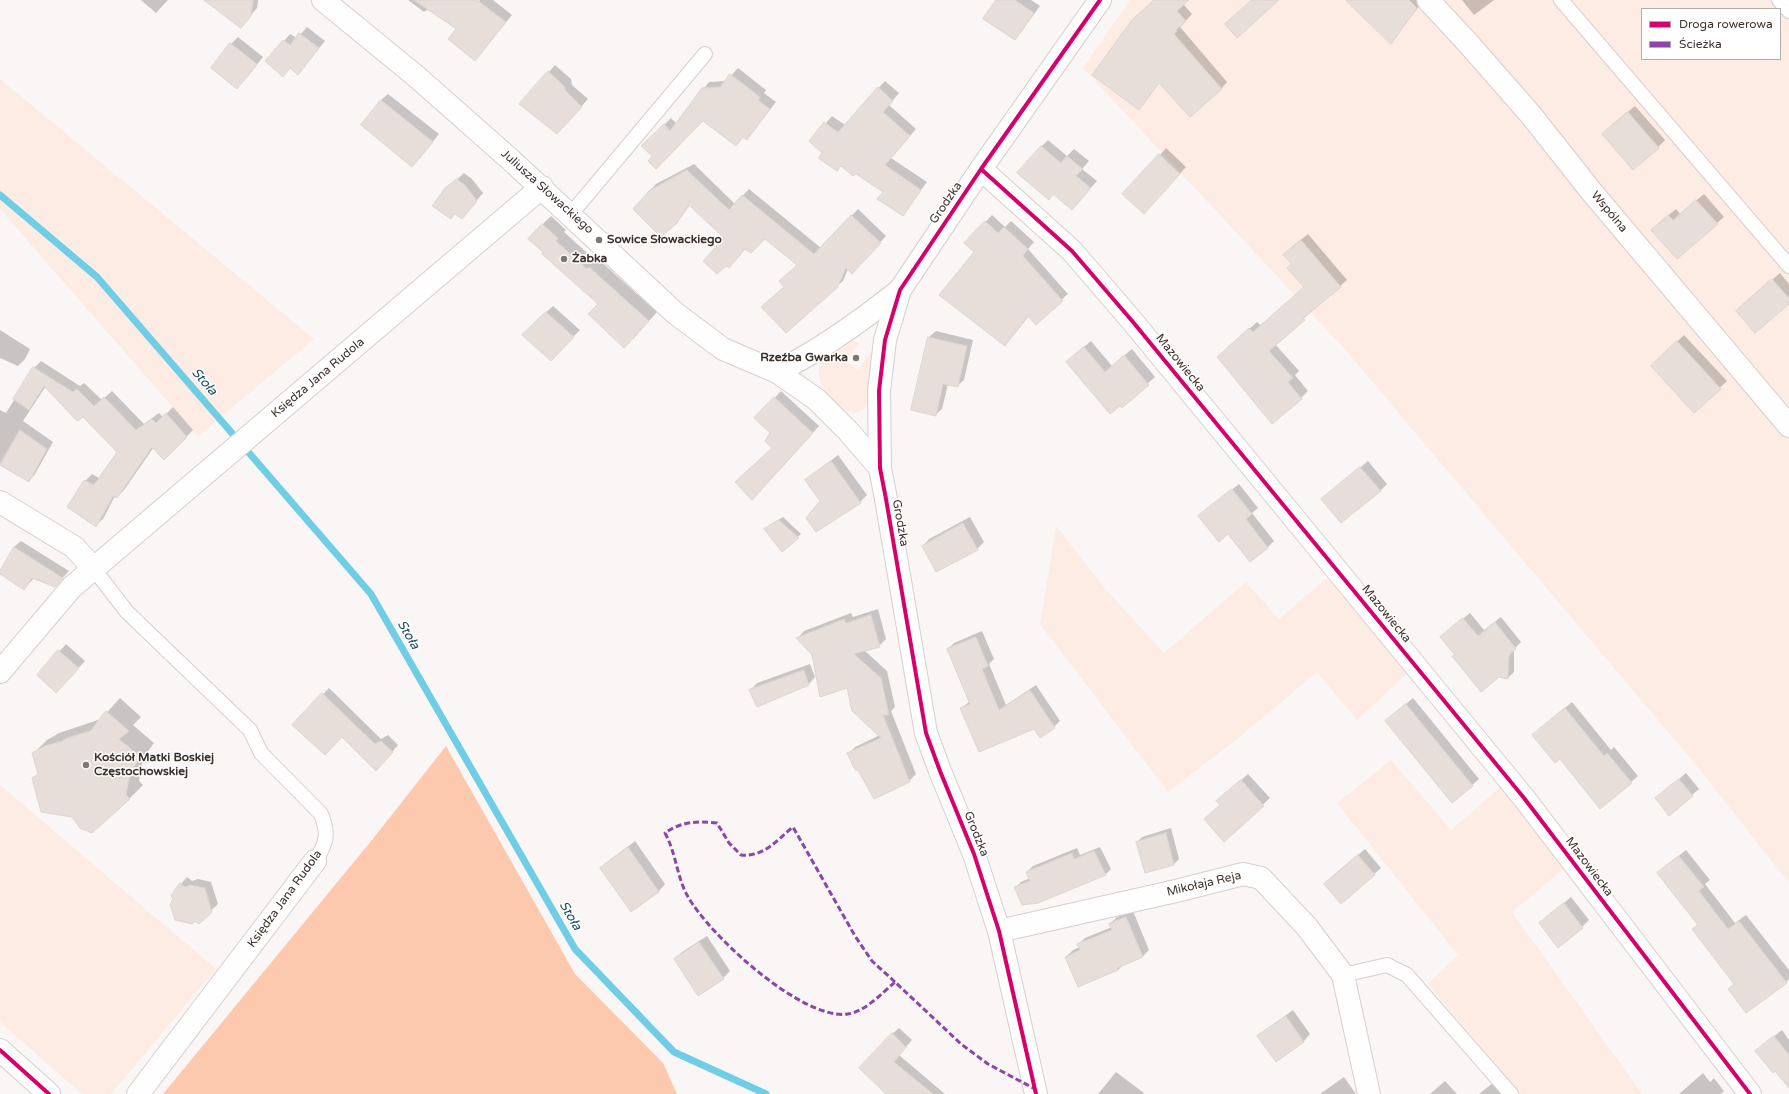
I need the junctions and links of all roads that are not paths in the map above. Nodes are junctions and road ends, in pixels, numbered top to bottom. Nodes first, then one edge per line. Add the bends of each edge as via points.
1 (322, 0) edge
2 (1100, 0) edge
3 (1428, 0) edge
4 (1561, 0) edge
5 (1779, 0) edge
6 (1789, 11) edge
7 (705, 54) dead end
8 (981, 169) junction
9 (542, 187) junction
10 (571, 214) junction
11 (1789, 266) edge
12 (900, 290) junction
13 (777, 372) junction
14 (1789, 426) edge
15 (880, 468) junction
16 (0, 502) edge
17 (93, 568) junction
18 (0, 672) edge
19 (315, 861) joint
20 (999, 931) junction
21 (1343, 975) junction
22 (0, 1050) edge
23 (49, 1094) edge
24 (138, 1094) edge
25 (1036, 1094) edge
26 (1369, 1094) edge
27 (1511, 1094) edge
28 (1750, 1094) edge

1 - 9 street, Juliusza Słowackiego via 417,77
2 - 8 street, Grodzka
3 - 14 street, Wspólna via 1531,116
4 - 11 lane
5 - 6 lane
7 - 10 lane
8 - 12 street, Grodzka
8 - 28 street, Mazowiecka via 1072,251 1133,322 1524,798
9 - 10 street, Juliusza Słowackiego
9 - 17 street, Księdza Jana Rudola
10 - 13 street, Juliusza Słowackiego via 675,313 723,349
12 - 13 street via 868,316 808,356
12 - 15 street, Grodzka via 884,340 879,384
13 - 15 street, Juliusza Słowackiego via 816,399
15 - 20 street, Grodzka via 926,733 974,854
16 - 17 street via 74,547
17 - 18 street, Księdza Jana Rudola via 72,587
17 - 19 lane, Księdza Jana Rudola via 126,612 250,730 260,753 321,814 326,827 326,840
19 - 24 street, Księdza Jana Rudola
20 - 21 street, Mikołaja Reja via 1243,874 1261,878 1307,927
20 - 25 street, Grodzka
21 - 26 street, Mikołaja Reja
21 - 27 lane via 1387,965 1407,975
22 - 23 street

